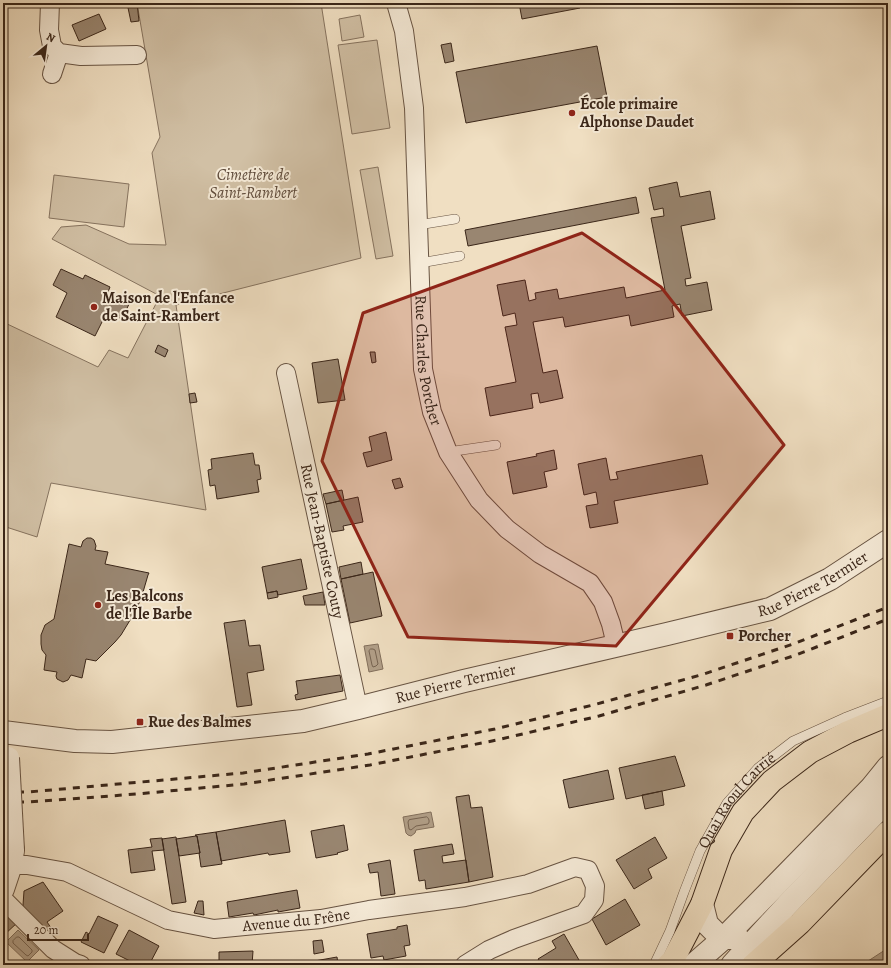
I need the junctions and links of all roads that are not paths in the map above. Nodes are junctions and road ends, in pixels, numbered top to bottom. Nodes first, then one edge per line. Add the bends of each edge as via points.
1 (50, 3) edge
2 (396, 3) edge
3 (59, 53) junction
4 (137, 55) dead end
5 (52, 74) dead end
6 (455, 220) dead end
7 (418, 226) junction
8 (460, 256) dead end
9 (420, 263) junction
10 (286, 373) dead end
11 (496, 445) dead end
12 (448, 452) junction
13 (888, 541) edge
14 (616, 646) junction
15 (888, 701) edge
16 (358, 708) junction
17 (888, 715) edge
18 (6, 732) edge
19 (888, 767) edge
20 (888, 800) edge
21 (888, 832) edge
22 (12, 858) junction
23 (3, 889) edge
24 (3, 899) edge
25 (702, 904) junction
26 (787, 905) junction
27 (724, 938) junction
28 (81, 965) edge
29 (465, 965) edge
30 (654, 965) edge
31 (668, 965) edge
32 (694, 965) edge
33 (732, 965) edge
34 (753, 965) edge

1 - 3 street via 49,30 52,46
2 - 7 street, Rue Charles Porcher via 404,31 414,108
3 - 4 street via 81,56
3 - 5 street
6 - 7 lane
7 - 9 street, Rue Charles Porcher
8 - 9 lane
9 - 12 street, Rue Charles Porcher via 423,369 432,412
10 - 16 street, Rue Jean-Baptiste Couty
11 - 12 lane
12 - 14 street, Rue Charles Porcher via 480,500 507,528 540,554 590,583 603,602
13 - 14 street, Rue Pierre Termier via 830,580 770,609
14 - 16 street, Rue Pierre Termier
15 - 30 lane, Quai Raoul Carrié via 793,741 758,768 727,803 700,851 670,932
16 - 18 street, Rue Pierre Termier via 303,721 112,742 75,741
17 - 25 main road, Quai Raoul Carrié via 810,752 772,781 743,812 721,850
18 - 22 street, bridge
19 - 27 street via 871,788
20 - 26 street
21 - 34 main road via 800,923
22 - 23 street
22 - 29 street, Avenue du Frêne via 28,865 67,872 168,920 214,929 321,919 465,897 528,884 574,866 588,870 595,886 594,900 584,914 514,939 489,950
24 - 28 street via 53,949
25 - 27 street via 707,924
25 - 31 main road, Quai Raoul Carrié
26 - 27 street via 747,938
26 - 33 street
27 - 32 street

